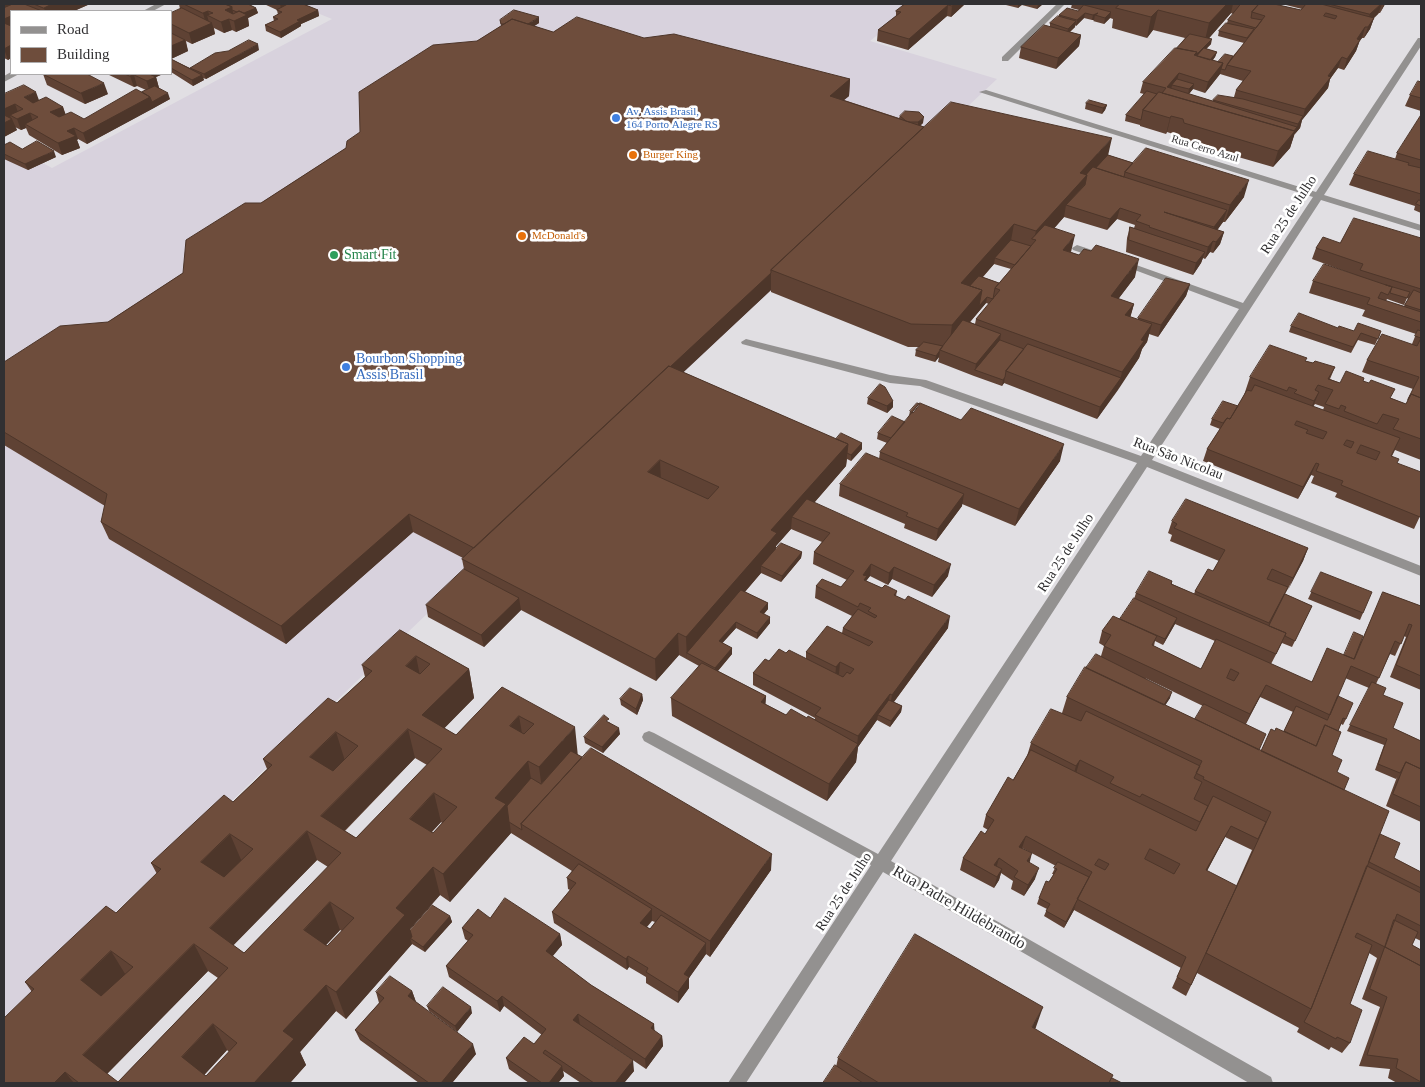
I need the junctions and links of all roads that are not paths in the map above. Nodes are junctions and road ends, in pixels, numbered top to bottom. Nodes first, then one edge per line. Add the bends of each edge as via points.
1 (162, 4) edge
2 (1061, 4) edge
3 (148, 10) edge
4 (1421, 40) edge
5 (1005, 59) dead end
6 (983, 92) dead end
7 (1319, 196) junction
8 (1421, 228) edge
9 (1077, 248) edge
10 (1246, 308) junction
11 (746, 342) dead end
12 (1144, 462) junction
13 (1421, 572) edge
14 (649, 737) dead end
15 (881, 863) junction
16 (736, 1083) edge
17 (1265, 1083) edge

1 - 3 street
2 - 5 street
4 - 7 street, Rua 25 de Julho
6 - 7 street, Rua Cerro Azul
7 - 8 street, Rua Cerro Azul
7 - 10 street, Rua 25 de Julho
9 - 10 street
10 - 12 street, Rua 25 de Julho
11 - 12 street, Rua São Nicolau via 890,380 922,382
12 - 13 street, Rua São Nicolau
12 - 15 street, Rua 25 de Julho
14 - 15 street, Rua Padre Hildebrando
15 - 16 street, Rua 25 de Julho
15 - 17 street, Rua Padre Hildebrando

